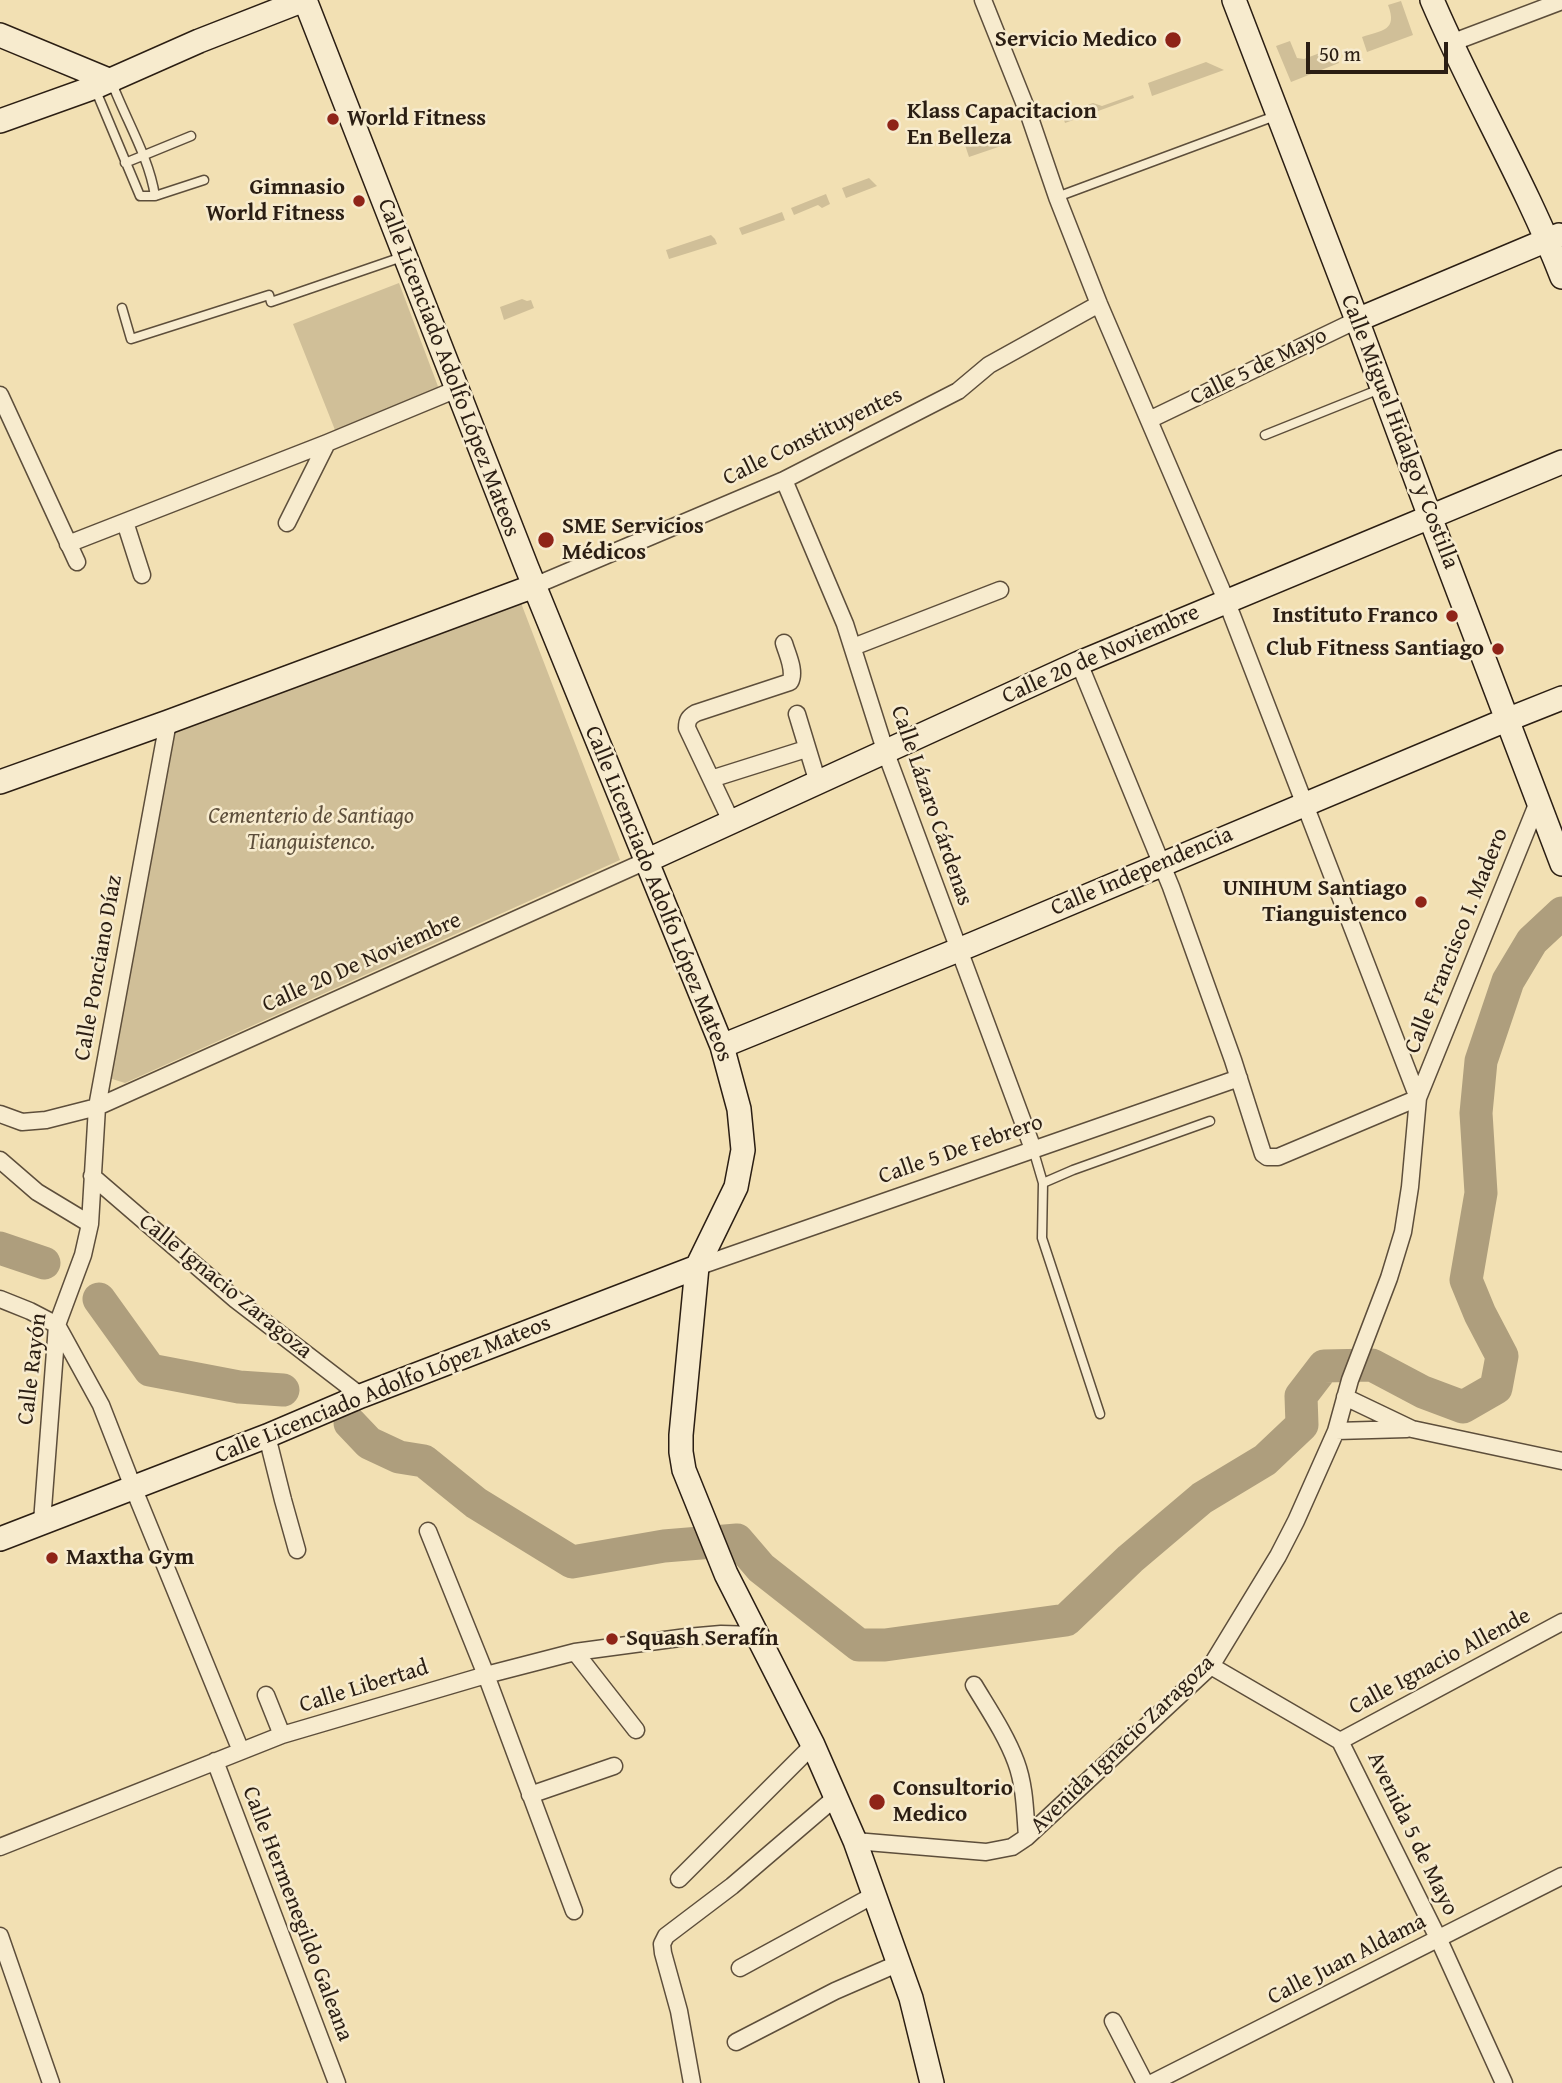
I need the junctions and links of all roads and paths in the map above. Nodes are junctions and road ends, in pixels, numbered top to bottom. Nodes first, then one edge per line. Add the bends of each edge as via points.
1 (304, 0) edge
2 (983, 0) edge
3 (1234, 0) edge
4 (1432, 0) edge
5 (1562, 1) edge
6 (0, 35) edge
7 (1451, 43) junction
8 (103, 84) junction
9 (1278, 115) junction
10 (0, 121) edge
11 (191, 136) dead end
12 (142, 156) junction
13 (125, 163) junction
14 (204, 180) dead end
15 (155, 196) junction
16 (1057, 197) junction
17 (1555, 237) edge
18 (405, 256) junction
19 (1562, 277) edge
20 (1099, 304) junction
21 (121, 308) dead end
22 (1357, 320) junction
23 (1382, 388) junction
24 (457, 389) junction
25 (0, 395) edge
26 (1149, 420) junction
27 (1265, 435) dead end
28 (327, 443) junction
29 (1562, 462) edge
30 (784, 480) junction
31 (1430, 517) junction
32 (125, 522) junction
33 (286, 523) dead end
34 (68, 544) junction
35 (77, 562) dead end
36 (142, 575) dead end
37 (534, 586) junction
38 (1000, 590) dead end
39 (1226, 600) junction
40 (784, 643) dead end
41 (853, 647) junction
42 (1079, 663) junction
43 (1562, 698) edge
44 (797, 714) dead end
45 (1508, 719) junction
46 (168, 722) junction
47 (806, 749) junction
48 (886, 753) junction
49 (711, 779) junction
50 (0, 782) edge
51 (818, 783) junction
52 (1538, 802) junction
53 (1306, 803) junction
54 (731, 821) junction
55 (646, 861) junction
56 (1162, 864) junction
57 (1562, 864) edge
58 (958, 950) junction
59 (722, 1046) junction
60 (1239, 1078) junction
61 (1418, 1098) junction
62 (97, 1107) junction
63 (0, 1114) edge
64 (1210, 1121) dead end
65 (1033, 1149) junction
66 (0, 1160) edge
67 (92, 1176) junction
68 (1044, 1183) junction
69 (90, 1224) junction
70 (698, 1267) junction
71 (0, 1299) edge
72 (57, 1325) junction
73 (361, 1396) junction
74 (1345, 1397) junction
75 (1100, 1414) dead end
76 (1412, 1429) junction
77 (1336, 1431) junction
78 (267, 1436) junction
79 (1562, 1461) edge
80 (132, 1487) junction
81 (41, 1522) junction
82 (428, 1531) dead end
83 (0, 1539) edge
84 (297, 1550) dead end
85 (1562, 1622) edge
86 (757, 1635) junction
87 (575, 1652) junction
88 (1211, 1666) junction
89 (486, 1675) junction
90 (974, 1685) dead end
91 (266, 1695) dead end
92 (636, 1730) dead end
93 (282, 1735) junction
94 (1340, 1741) junction
95 (813, 1745) junction
96 (241, 1751) junction
97 (215, 1760) junction
98 (614, 1766) dead end
99 (530, 1795) junction
100 (836, 1797) junction
101 (1027, 1837) junction
102 (855, 1841) junction
103 (0, 1847) edge
104 (1562, 1876) edge
105 (679, 1880) dead end
106 (874, 1895) junction
107 (574, 1910) dead end
108 (0, 1936) edge
109 (1439, 1940) junction
110 (897, 1964) junction
111 (740, 1968) dead end
112 (1113, 2021) dead end
113 (736, 2042) dead end
114 (51, 2083) edge
115 (337, 2083) edge
116 (692, 2083) edge
117 (932, 2083) edge
118 (1145, 2083) edge
119 (1152, 2083) edge
120 (1504, 2083) edge

1 - 8 main road
1 - 18 main road, Calle Licenciado Adolfo López Mateos
2 - 16 street
3 - 9 main road, Calle Miguel Hidalgo y Costilla
4 - 7 main road
5 - 7 street
6 - 8 main road
7 - 17 main road
8 - 10 main road
8 - 12 lane
8 - 13 lane
9 - 16 lane
9 - 22 main road, Calle Miguel Hidalgo y Costilla
11 - 12 lane
12 - 13 lane
12 - 15 lane
13 - 15 lane via 140,196
14 - 15 lane
16 - 20 street
17 - 19 main road
17 - 22 main road, Calle 5 de Mayo
18 - 21 lane via 271,302 269,295 131,339
18 - 24 main road, Calle Licenciado Adolfo López Mateos
20 - 26 street
20 - 30 street, Calle Constituyentes via 989,365 958,391
22 - 23 main road, Calle Miguel Hidalgo y Costilla
22 - 26 street, Calle 5 de Mayo
23 - 27 lane
23 - 31 main road, Calle Miguel Hidalgo y Costilla
24 - 28 street
24 - 37 main road, Calle Licenciado Adolfo López Mateos
25 - 34 street
26 - 39 street
28 - 32 street
28 - 33 street
29 - 31 main road, Calle 20 de Noviembre
30 - 37 street, Calle Constituyentes
30 - 41 street, Calle Lázaro Cárdenas
31 - 39 main road, Calle 20 de Noviembre
31 - 45 main road, Calle Miguel Hidalgo y Costilla
32 - 34 street
32 - 36 street
34 - 35 street
37 - 46 main road
37 - 55 main road, Calle Licenciado Adolfo López Mateos
38 - 41 street
39 - 42 main road, Calle 20 de Noviembre
39 - 53 street
40 - 49 street via 793,672 790,682 696,713 687,721
41 - 48 street, Calle Lázaro Cárdenas
42 - 48 main road, Calle 20 de Noviembre
42 - 56 street
43 - 45 main road, Calle Independencia
44 - 47 street
45 - 52 main road, Calle Miguel Hidalgo y Costilla
45 - 53 main road, Calle Independencia
46 - 50 main road
46 - 62 street, Calle Ponciano Díaz
47 - 49 street
47 - 51 street
48 - 51 main road, Calle 20 de Noviembre
48 - 58 street, Calle Lázaro Cárdenas
49 - 54 street
51 - 54 main road, Calle 20 de Noviembre
52 - 57 main road, Calle Miguel Hidalgo y Costilla
52 - 61 street, Calle Francisco I. Madero
53 - 56 main road, Calle Independencia
53 - 61 street
54 - 55 main road, Calle 20 de Noviembre
55 - 59 main road, Calle Licenciado Adolfo López Mateos
55 - 62 street, Calle 20 De Noviembre
56 - 58 main road, Calle Independencia
56 - 60 street
58 - 59 main road, Calle Independencia
58 - 65 street, Calle Lázaro Cárdenas
59 - 70 main road, Calle Licenciado Adolfo López Mateos via 739,1109 743,1150 736,1187
60 - 61 street via 1268,1157 1278,1157
60 - 65 street, Calle 5 De Febrero
61 - 74 street, Avenida Ignacio Zaragoza via 1403,1232
62 - 63 street via 22,1122
62 - 67 street, Calle Ponciano Díaz
64 - 68 lane
65 - 68 lane
65 - 70 street, Calle 5 De Febrero
66 - 69 street via 37,1192
67 - 69 street, Calle Ponciano Díaz
67 - 73 street, Calle Ignacio Zaragoza via 236,1300
68 - 75 lane via 1041,1238
69 - 72 street, Calle Rayón
70 - 73 main road, Calle Licenciado Adolfo López Mateos
70 - 86 main road via 681,1452 726,1574
71 - 72 street
72 - 80 street via 101,1405
72 - 81 street, Calle Rayón
73 - 78 main road, Calle Licenciado Adolfo López Mateos
74 - 76 street
74 - 77 street, Avenida Ignacio Zaragoza
76 - 77 street
76 - 79 street
77 - 88 street, Avenida Ignacio Zaragoza via 1278,1556
78 - 80 main road, Calle Licenciado Adolfo López Mateos
78 - 84 street
80 - 81 main road
80 - 96 street
81 - 83 main road
82 - 89 street
85 - 94 street, Calle Ignacio Allende
86 - 87 street, Calle Libertad via 687,1637
86 - 95 main road
87 - 89 street, Calle Libertad
87 - 92 street
88 - 94 street, Avenida 5 de Mayo
88 - 101 street, Avenida Ignacio Zaragoza
89 - 93 street, Calle Libertad
89 - 99 street
90 - 101 street via 1017,1763
91 - 93 street
93 - 96 street, Calle Libertad
94 - 109 street, Avenida 5 de Mayo
95 - 100 main road
95 - 105 street
96 - 97 street, Calle Libertad
97 - 103 street, Calle Libertad
97 - 115 street, Calle Hermenegildo Galeana
98 - 99 street
99 - 107 street
100 - 102 main road
100 - 116 street via 666,1936 663,1953
101 - 102 street, Avenida Ignacio Zaragoza via 1012,1847 986,1852
102 - 106 main road
104 - 109 street, Calle Juan Aldama
106 - 110 main road
106 - 111 street
108 - 114 street
109 - 119 street, Calle Juan Aldama
109 - 120 street, Avenida 5 de Mayo
110 - 113 street
110 - 117 main road
112 - 118 street

